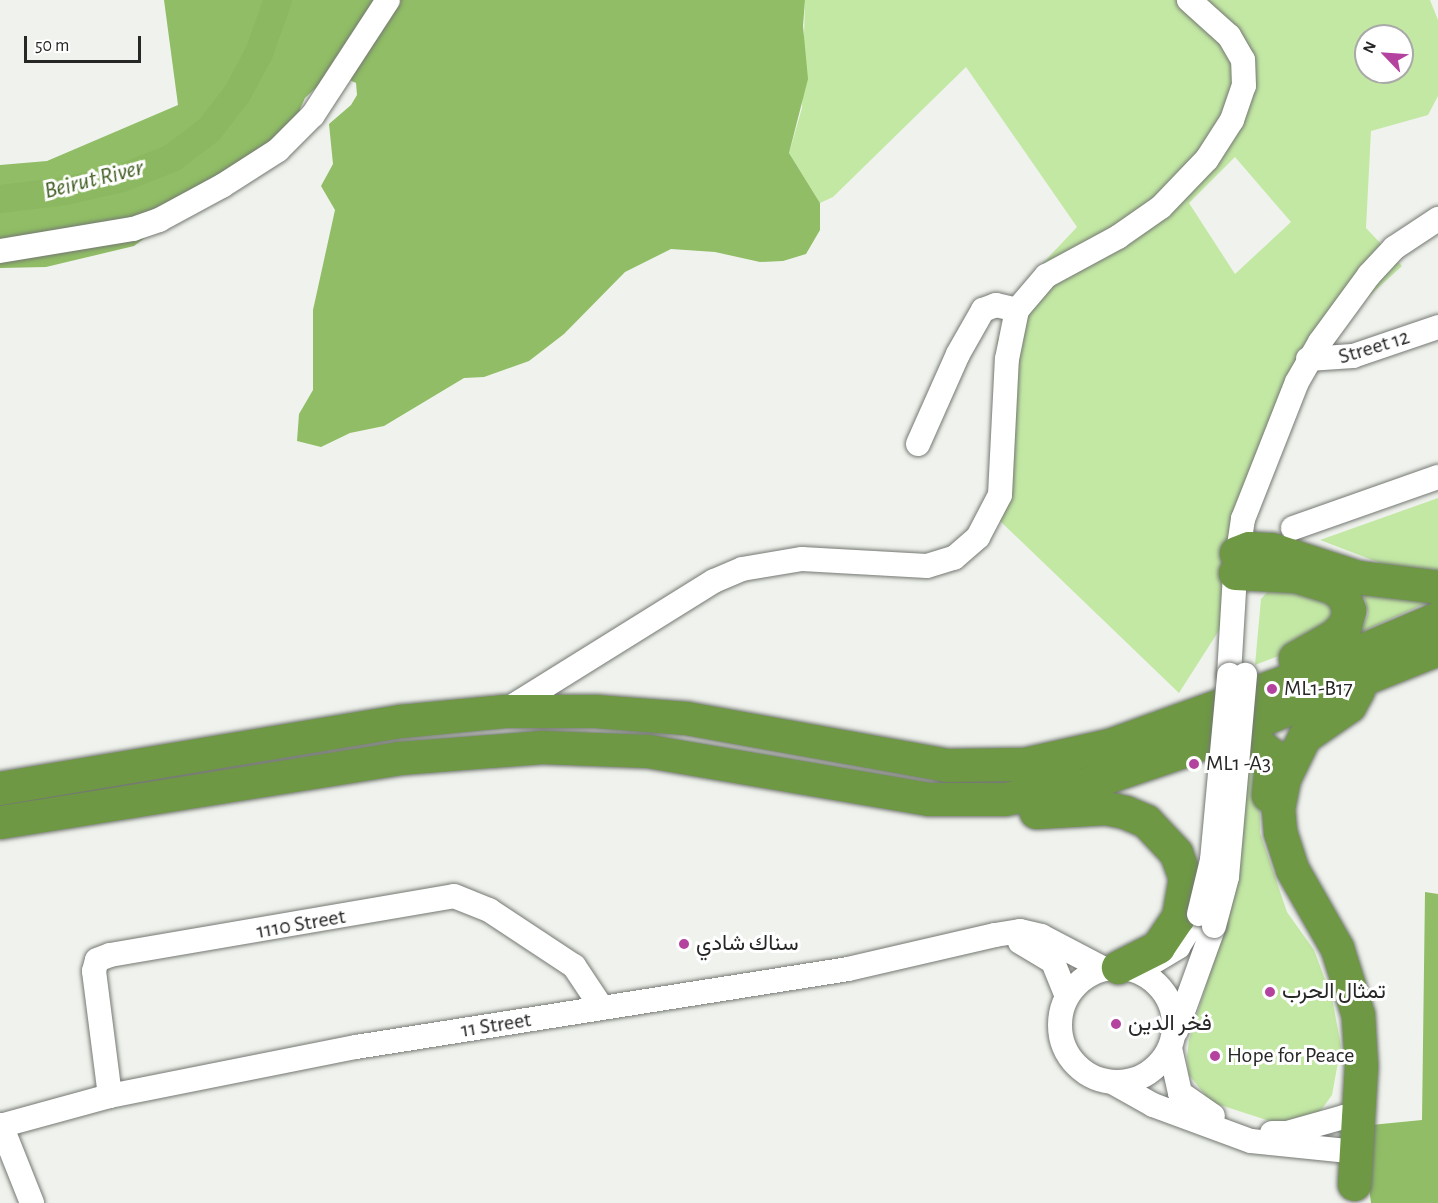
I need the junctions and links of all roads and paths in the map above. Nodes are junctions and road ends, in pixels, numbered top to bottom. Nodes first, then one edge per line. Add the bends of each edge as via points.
1 (388, 0) edge
2 (1189, 0) edge
3 (1438, 219) edge
4 (0, 251) edge
5 (1017, 310) junction
6 (1438, 327) edge
7 (1308, 359) junction
8 (918, 444) dead end
9 (1438, 477) edge
10 (1293, 528) dead end
11 (1244, 562) junction
12 (1438, 587) edge
13 (1438, 618) edge
14 (1438, 649) edge
15 (1358, 683) junction
16 (505, 711) junction
17 (1169, 724) junction
18 (1229, 733) junction
19 (0, 788) edge
20 (957, 802) junction
21 (0, 822) edge
22 (1206, 920) junction
23 (995, 935) junction
24 (1116, 968) junction
25 (1067, 996) junction
26 (602, 1008) junction
27 (1172, 1043) junction
28 (1114, 1083) junction
29 (110, 1096) junction
30 (1351, 1117) junction
31 (1, 1126) edge
32 (1352, 1152) joint
33 (32, 1203) edge

1 - 4 street via 313,115 278,150 159,220 134,228
2 - 5 street via 1229,36 1243,60 1244,86 1232,120 1207,159 1161,207 1118,237 1046,276
3 - 7 street via 1394,248 1347,303
5 - 8 street via 996,304 983,310 958,354
5 - 16 street via 1007,359 1000,495 978,537 954,558 927,566 895,567 802,559 742,569 714,581
6 - 7 street, Street 12 via 1353,356
7 - 11 street via 1264,460
9 - 10 street
11 - 12 highway via 1283,551 1367,579
11 - 17 highway via 1332,587 1343,595 1348,619 1323,643
11 - 22 street, bridge via 1227,877
13 - 17 highway via 1303,675
14 - 15 highway
15 - 18 highway
15 - 30 highway via 1354,701 1304,737 1284,778 1278,808 1280,832 1292,869 1336,948 1353,988 1360,1066
16 - 17 highway via 595,711 686,718 907,759 980,767 1064,757
16 - 19 highway via 401,721
18 - 20 highway via 1086,784 1038,795
18 - 30 highway via 1252,739 1272,755 1267,808 1269,836 1293,896 1326,953 1346,1017
20 - 21 highway via 648,751 542,747 399,758
20 - 24 highway via 970,810 994,815 1106,808 1146,821 1166,839 1182,864 1185,878 1178,917 1158,946
22 - 24 street via 1156,962
22 - 27 street
23 - 24 street, 11 Street via 1031,933
23 - 25 street via 1027,944 1053,962
23 - 26 street, 11 Street via 848,969
24 - 25 street via 1077,984
24 - 27 street via 1144,974 1164,993 1174,1020
25 - 28 street via 1060,1020 1061,1039 1068,1056 1080,1070
26 - 29 street, 11 Street via 356,1047
26 - 29 street, 1110 Street via 574,966 489,910 454,897 110,955 98,960 94,971
27 - 28 street via 1147,1074
27 - 30 street via 1179,1093 1195,1106 1231,1123 1287,1134
28 - 32 street via 1153,1105 1251,1141
29 - 31 street, 11 Street
30 - 32 highway
31 - 33 street

